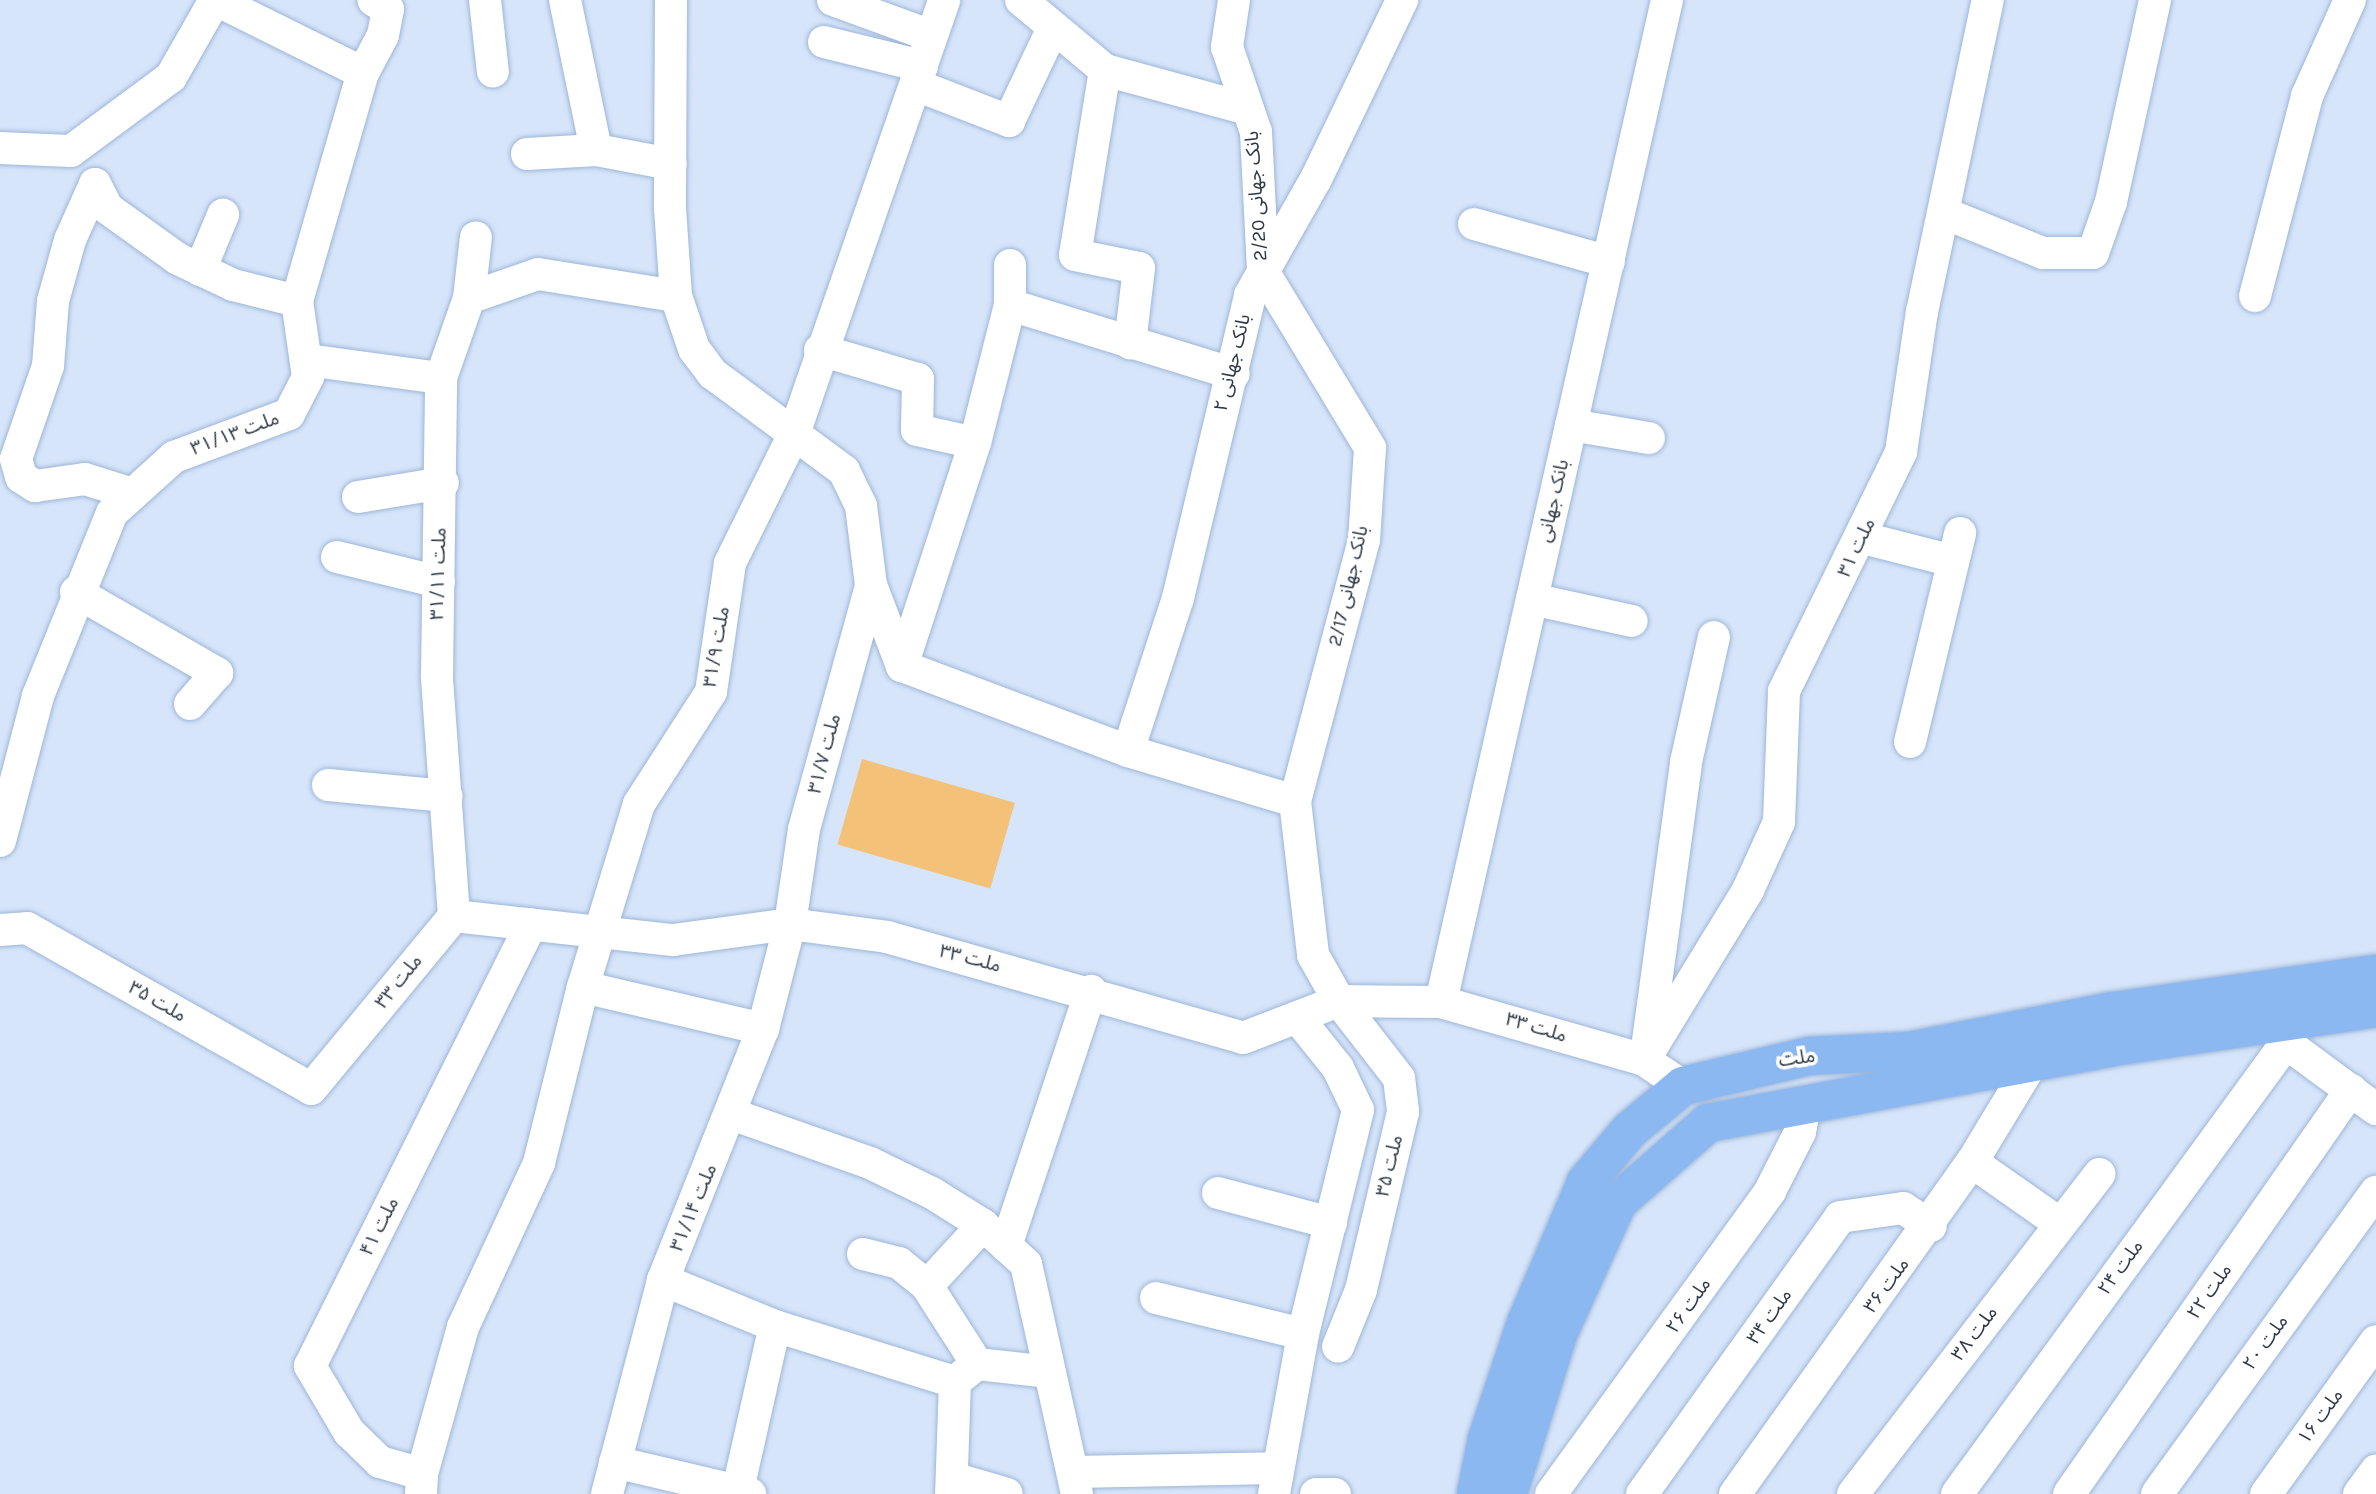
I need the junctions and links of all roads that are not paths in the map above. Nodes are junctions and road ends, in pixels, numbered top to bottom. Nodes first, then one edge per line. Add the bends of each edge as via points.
1 (216, 0) edge
2 (373, 0) edge
3 (485, 0) edge
4 (565, 0) edge
5 (671, 0) edge
6 (833, 0) edge
7 (944, 0) edge
8 (1234, 0) edge
9 (1402, 0) edge
10 (1667, 0) edge
11 (1988, 0) edge
12 (2155, 0) edge
13 (2350, 0) edge
14 (1040, 11) edge
15 (932, 36) junction
16 (824, 42) dead end
17 (1105, 69) junction
18 (493, 72) dead end
19 (363, 73) junction
20 (919, 76) junction
21 (1248, 109) junction
22 (0, 148) edge
23 (596, 150) junction
24 (527, 154) dead end
25 (671, 163) junction
26 (1944, 213) junction
27 (223, 215) dead end
28 (1474, 224) dead end
29 (476, 237) dead end
30 (1609, 262) junction
31 (1010, 265) dead end
32 (201, 270) junction
33 (1263, 271) junction
34 (676, 296) junction
35 (2255, 296) dead end
36 (469, 298) junction
37 (297, 301) junction
38 (1010, 305) junction
39 (1130, 343) junction
40 (820, 350) junction
41 (307, 360) junction
42 (1234, 374) junction
43 (442, 378) junction
44 (1571, 425) junction
45 (794, 435) junction
46 (1649, 438) dead end
47 (975, 443) junction
48 (443, 483) junction
49 (134, 494) junction
50 (358, 496) dead end
51 (1863, 538) junction
52 (337, 557) dead end
53 (439, 582) junction
54 (871, 585) junction
55 (76, 592) junction
56 (1532, 599) junction
57 (1632, 621) dead end
58 (1714, 637) dead end
59 (902, 666) junction
60 (190, 704) dead end
61 (1910, 741) dead end
62 (1128, 751) junction
63 (328, 785) dead end
64 (446, 796) junction
65 (1295, 801) junction
66 (0, 841) edge
67 (454, 916) junction
68 (531, 924) junction
69 (790, 924) junction
70 (0, 930) edge
71 (600, 932) junction
72 (2376, 974) edge
73 (583, 987) junction
74 (1091, 991) junction
75 (1339, 1001) junction
76 (1441, 1002) junction
77 (2376, 1008) edge
78 (1297, 1017) junction
79 (2285, 1017) junction
80 (763, 1029) junction
81 (1644, 1060) junction
82 (2032, 1063) junction
83 (1911, 1069) junction
84 (1683, 1086) junction
85 (311, 1089) joint
86 (2351, 1090) junction
87 (1805, 1106) junction
88 (2376, 1109) edge
89 (734, 1115) junction
90 (1972, 1162) junction
91 (2099, 1174) dead end
92 (2376, 1192) edge
93 (1219, 1193) dead end
94 (1331, 1223) junction
95 (2059, 1223) junction
96 (983, 1225) junction
97 (1931, 1226) junction
98 (1006, 1246) junction
99 (863, 1254) dead end
100 (663, 1280) junction
101 (927, 1286) junction
102 (1156, 1298) dead end
103 (775, 1326) junction
104 (1303, 1334) junction
105 (2376, 1341) edge
106 (1338, 1347) dead end
107 (1050, 1372) junction
108 (966, 1373) junction
109 (615, 1462) junction
110 (2376, 1471) edge
111 (1275, 1481) edge
112 (1075, 1483) edge
113 (422, 1484) edge
114 (952, 1486) edge
115 (741, 1493) edge
116 (607, 1494) edge
117 (1007, 1494) edge
118 (1476, 1494) edge
119 (1508, 1494) edge
120 (1551, 1494) edge
121 (1642, 1494) edge
122 (1735, 1494) edge
123 (1853, 1494) edge
124 (1957, 1494) edge
125 (2069, 1494) edge
126 (2157, 1494) edge
127 (2266, 1494) edge
128 (2359, 1494) edge

1 - 19 street
1 - 22 street via 171,77 71,151
2 - 19 street, ملت ۳۱/۱۳ via 388,9
3 - 18 street
4 - 23 street
5 - 25 street
6 - 15 street
7 - 15 street, ملت ۳۱/۹
8 - 21 street, بانک جهانی 2/20 via 1227,47
9 - 33 street, بانک جهانی ۲ via 1316,179
10 - 30 street, بانک جهانی
11 - 26 street, ملت ۳۱
12 - 26 street via 2111,202 2092,253 2043,253
13 - 35 street via 2307,96
14 - 17 street
14 - 20 street via 1009,121
15 - 20 street, ملت ۳۱/۹
16 - 20 street
17 - 21 street
17 - 39 street via 1075,255 1139,268
19 - 37 street, ملت ۳۱/۱۳
20 - 40 street, ملت ۳۱/۹
21 - 33 street, بانک جهانی 2/20 via 1256,132
23 - 24 street
23 - 25 street
25 - 34 street
26 - 51 street, ملت ۳۱ via 1902,452
27 - 32 street
28 - 30 street
29 - 36 street, ملت ۳۱/۱۱
30 - 44 street, بانک جهانی
31 - 38 street
32 - 37 street
32 - 49 street via 107,208 95,184 70,240 53,301 48,366 16,459 21,477 35,486 85,479
33 - 42 street, بانک جهانی ۲ via 1250,295
33 - 65 street, بانک جهانی 2/17 via 1370,448 1364,540
34 - 36 street via 538,274
34 - 45 street via 694,349 713,374
36 - 43 street, ملت ۳۱/۱۱
37 - 41 street, ملت ۳۱/۱۳
38 - 39 street
38 - 47 street
39 - 42 street
40 - 45 street, ملت ۳۱/۹
40 - 47 street via 918,379 917,430
41 - 43 street
41 - 49 street, ملت ۳۱/۱۳ via 308,377 289,414 174,457
42 - 62 street, بانک جهانی ۲ via 1178,598
43 - 48 street, ملت ۳۱/۱۱
44 - 46 street
44 - 56 street, بانک جهانی
45 - 54 street via 844,471 861,506
45 - 71 street, ملت ۳۱/۹ via 730,563 711,692 639,804
47 - 59 street
48 - 50 street
48 - 53 street, ملت ۳۱/۱۱
49 - 55 street, ملت ۳۱/۱۳ via 112,513
51 - 61 street via 1956,547
51 - 81 street, ملت ۳۱ via 1784,691 1779,822 1748,890
52 - 53 street
53 - 64 street, ملت ۳۱/۱۱ via 437,676
54 - 59 street
54 - 69 street, ملت ۳۱/۷ via 804,829
55 - 60 street via 217,673
55 - 66 street, ملت ۳۱/۱۳ via 57,659 38,696
56 - 57 street
56 - 76 street, بانک جهانی
58 - 81 street via 1686,762
59 - 62 street
62 - 65 street
63 - 64 street
64 - 67 street, ملت ۳۱/۱۱
65 - 75 street, ملت ۳۵ via 1313,955
67 - 68 street, ملت ۳۳
67 - 85 street, ملت ۳۳
68 - 71 street, ملت ۳۳
68 - 113 street, ملت ۴۱ via 310,1366 364,1447 380,1462
69 - 71 street, ملت ۳۳ via 673,940
69 - 74 street, ملت ۳۳ via 887,937
69 - 80 street, ملت ۳۱/۱۴
70 - 85 street, ملت ۳۵ via 27,928
71 - 73 street, ملت ۳۱/۹
72 - 79 main road, ملت
73 - 80 street
73 - 113 street, ملت ۳۱/۹ via 539,1163 463,1326
74 - 78 street, ملت ۳۳ via 1242,1038
74 - 98 street
75 - 76 street, ملت ۳۳
75 - 78 street, ملت ۳۳
75 - 106 street, ملت ۳۵ via 1399,1078 1403,1112 1361,1290
76 - 81 street, ملت ۳۳
77 - 79 main road, ملت
78 - 94 street via 1338,1068 1358,1110
79 - 82 main road, ملت
79 - 83 main road, ملت
79 - 86 street
79 - 124 street, ملت ۲۴
80 - 89 street, ملت ۳۱/۱۴
81 - 84 street, ملت ۳۳
82 - 83 main road, ملت
82 - 90 street, ملت ۳۶
83 - 84 main road, ملت via 1809,1056
83 - 87 main road, ملت
84 - 118 main road, ملت via 1630,1130 1586,1182 1526,1323 1487,1439
86 - 88 street
86 - 125 street, ملت ۲۲
87 - 119 main road, ملت via 1708,1123 1618,1202 1558,1334 1519,1443
87 - 120 street, ملت ۲۶ via 1800,1132 1770,1191
89 - 96 street via 870,1163
89 - 100 street, ملت ۳۱/۱۴
90 - 95 street
90 - 97 street, ملت ۳۶
91 - 95 street, ملت ۳۸
92 - 126 street, ملت ۲۰
93 - 94 street
94 - 104 street
95 - 123 street, ملت ۳۸
96 - 98 street
96 - 101 street
97 - 121 street, ملت ۳۴ via 1903,1208 1840,1217
97 - 122 street, ملت ۳۶
98 - 107 street via 1026,1264
99 - 101 street via 899,1264
100 - 103 street
100 - 109 street, ملت ۳۱/۱۴
101 - 108 street
102 - 104 street
103 - 108 street
103 - 115 street
104 - 111 street
105 - 127 street, ملت ۱۶
107 - 108 street
107 - 112 street
108 - 114 street
109 - 115 street
109 - 116 street, ملت ۳۱/۱۴
110 - 128 street
111 - 112 street
114 - 117 street

